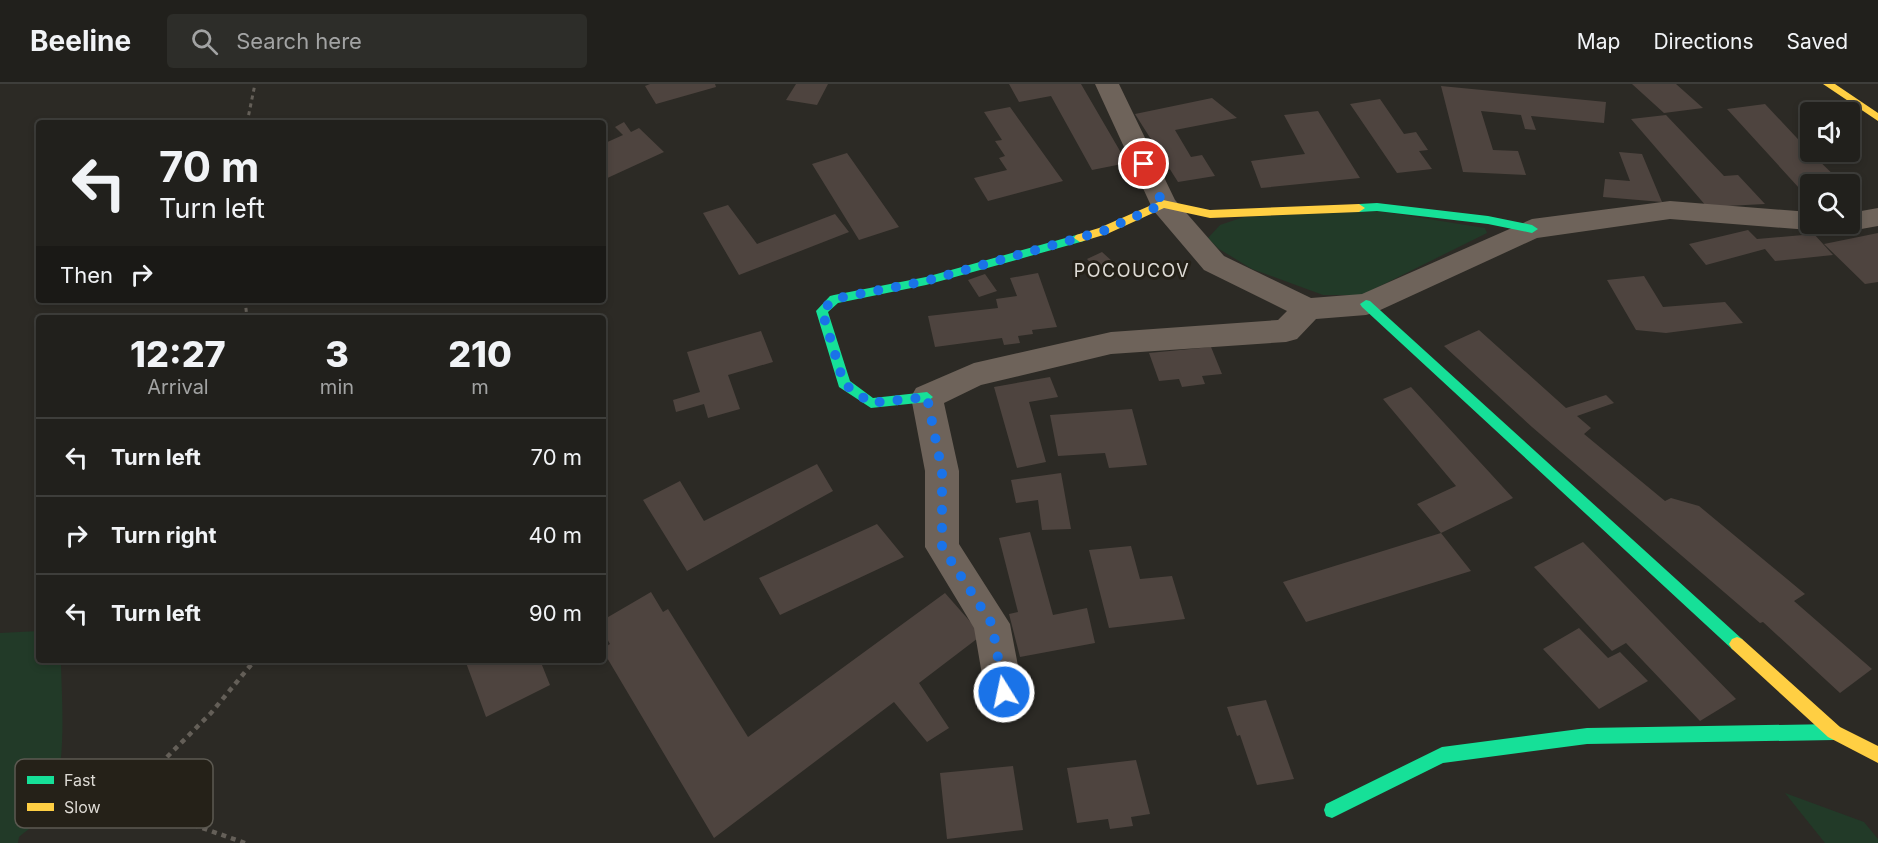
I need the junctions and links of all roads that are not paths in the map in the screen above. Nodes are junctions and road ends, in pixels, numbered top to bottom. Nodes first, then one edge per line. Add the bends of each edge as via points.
1 (1107, 84) edge
2 (1828, 84) edge
3 (1878, 118) edge
4 (1163, 204) junction
5 (1878, 217) edge
6 (1800, 220) edge
7 (1860, 220) edge
8 (1532, 229) junction
9 (1366, 304) junction
10 (1308, 309) junction
11 (927, 397) junction
12 (1004, 692) dead end
13 (1833, 732) junction
14 (1878, 755) edge
15 (1332, 810) dead end

1 - 4 street
2 - 3 street
4 - 8 street via 1210,214 1377,207
4 - 10 street via 1214,263
4 - 11 street via 1103,231 926,281 834,299 822,311 844,384 871,403
5 - 7 street
6 - 8 street via 1670,210
8 - 9 street
9 - 10 street
9 - 13 street
10 - 11 street via 1286,331 1111,343 974,375
11 - 12 street via 942,471 942,547 992,624
13 - 14 street
13 - 15 street via 1587,736 1442,755

